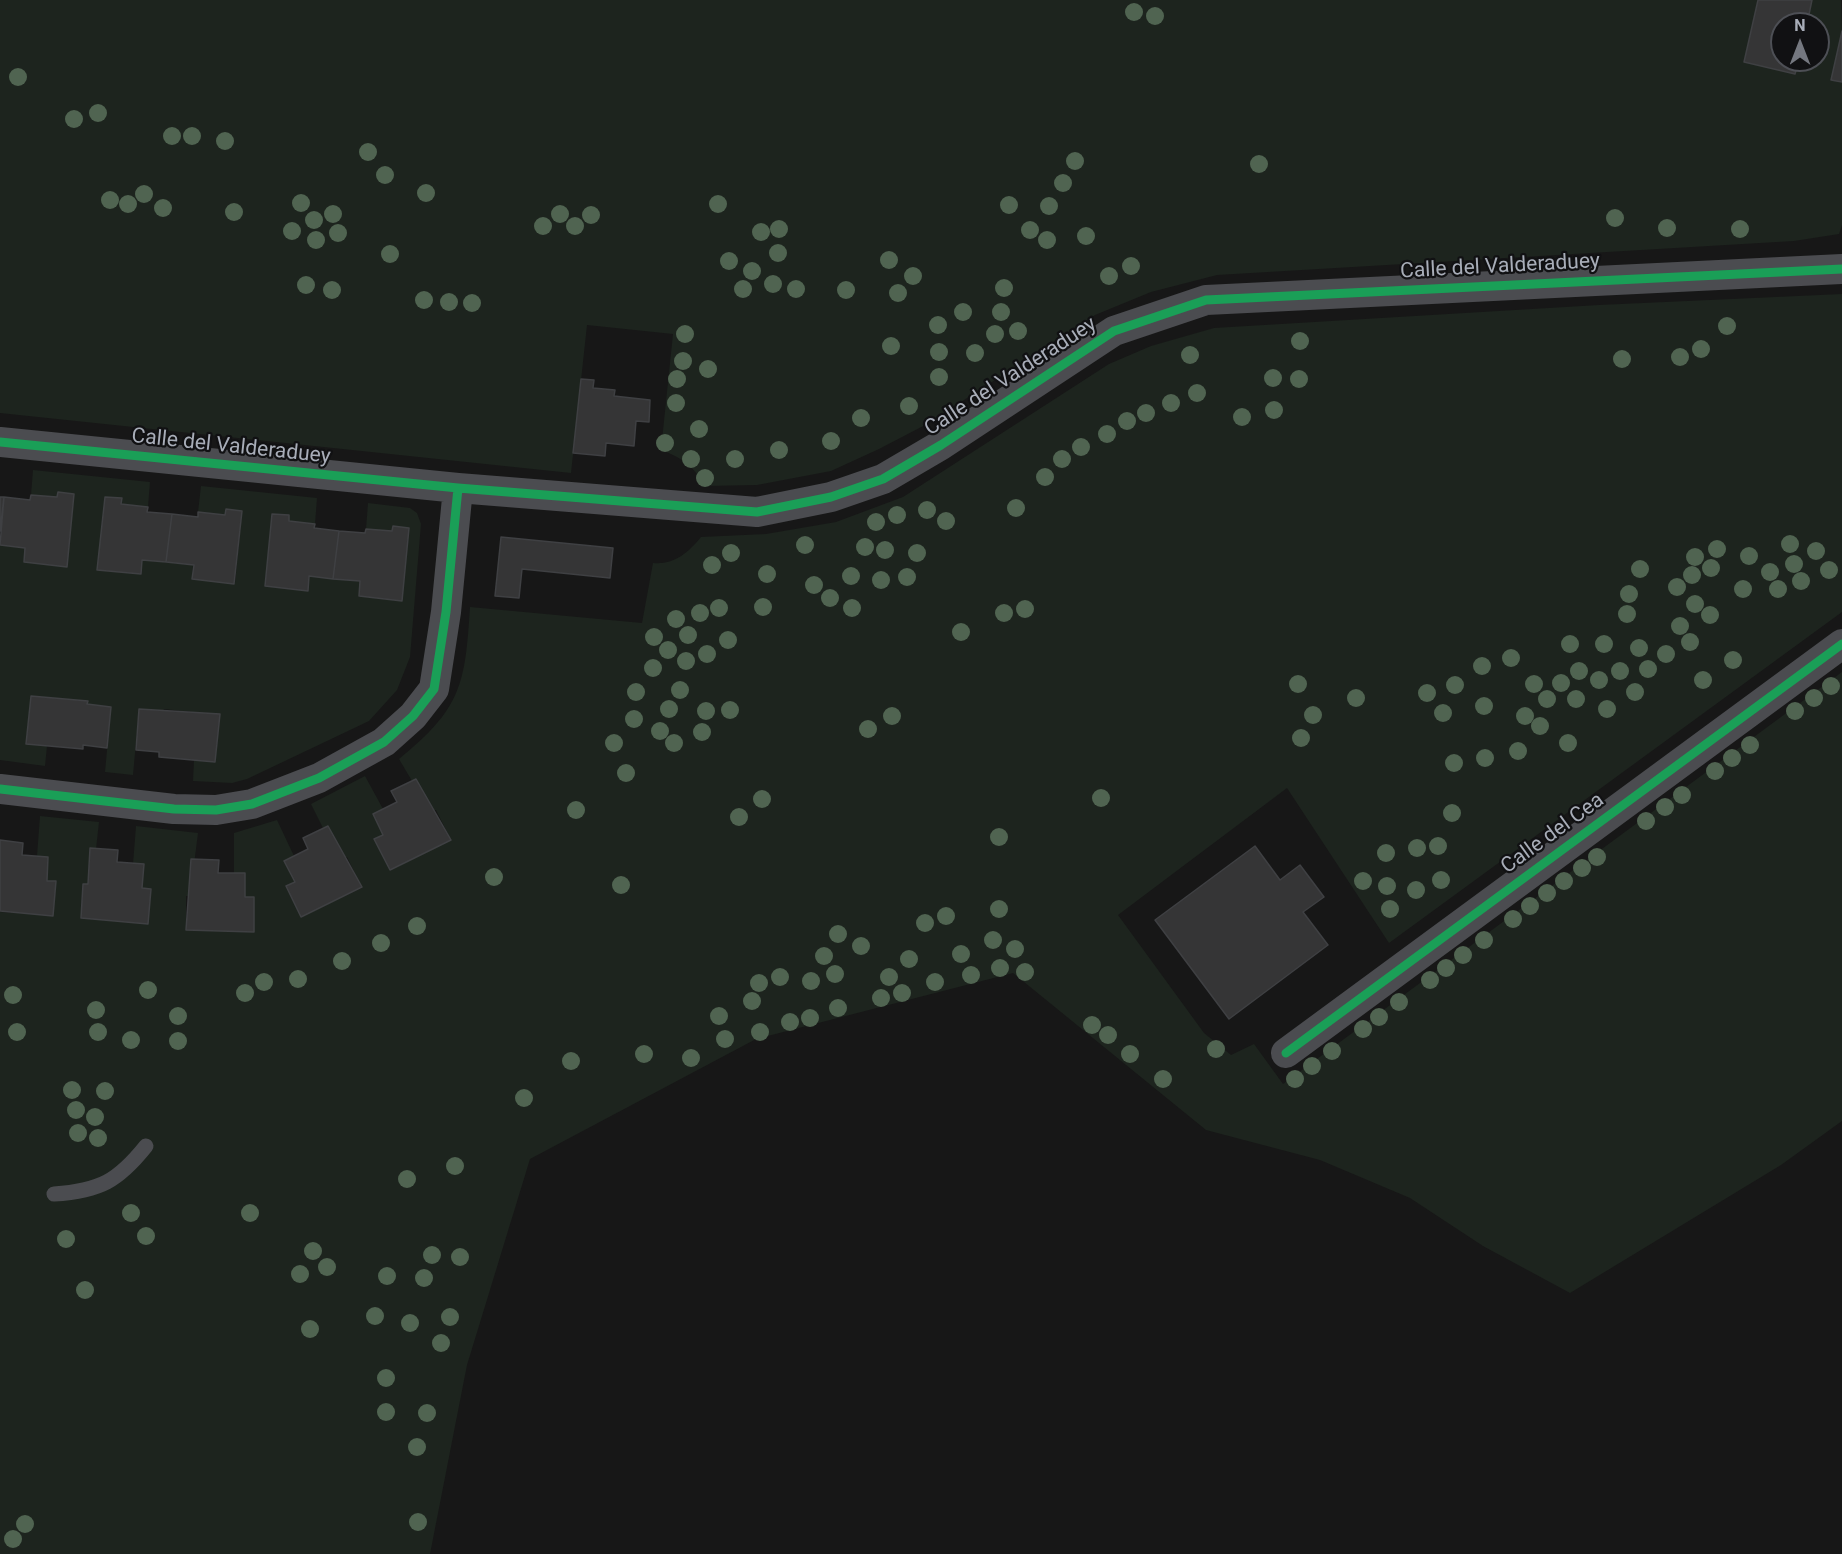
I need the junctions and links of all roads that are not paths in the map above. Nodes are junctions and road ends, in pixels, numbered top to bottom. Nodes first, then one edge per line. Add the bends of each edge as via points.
1 (1842, 269) edge
2 (0, 442) edge
3 (458, 488) junction
4 (1842, 644) edge
5 (0, 789) edge
6 (1286, 1053) dead end
7 (146, 1146) dead end
8 (54, 1194) dead end

1 - 3 street, Calle del Valderaduey via 1206,300 1114,331 883,479 831,497 757,512
2 - 3 street, Calle del Valderaduey
3 - 5 street via 434,688 413,716 384,742 319,778 252,804 216,810 174,809
4 - 6 street, Calle del Cea
7 - 8 lane via 125,1171 105,1185

